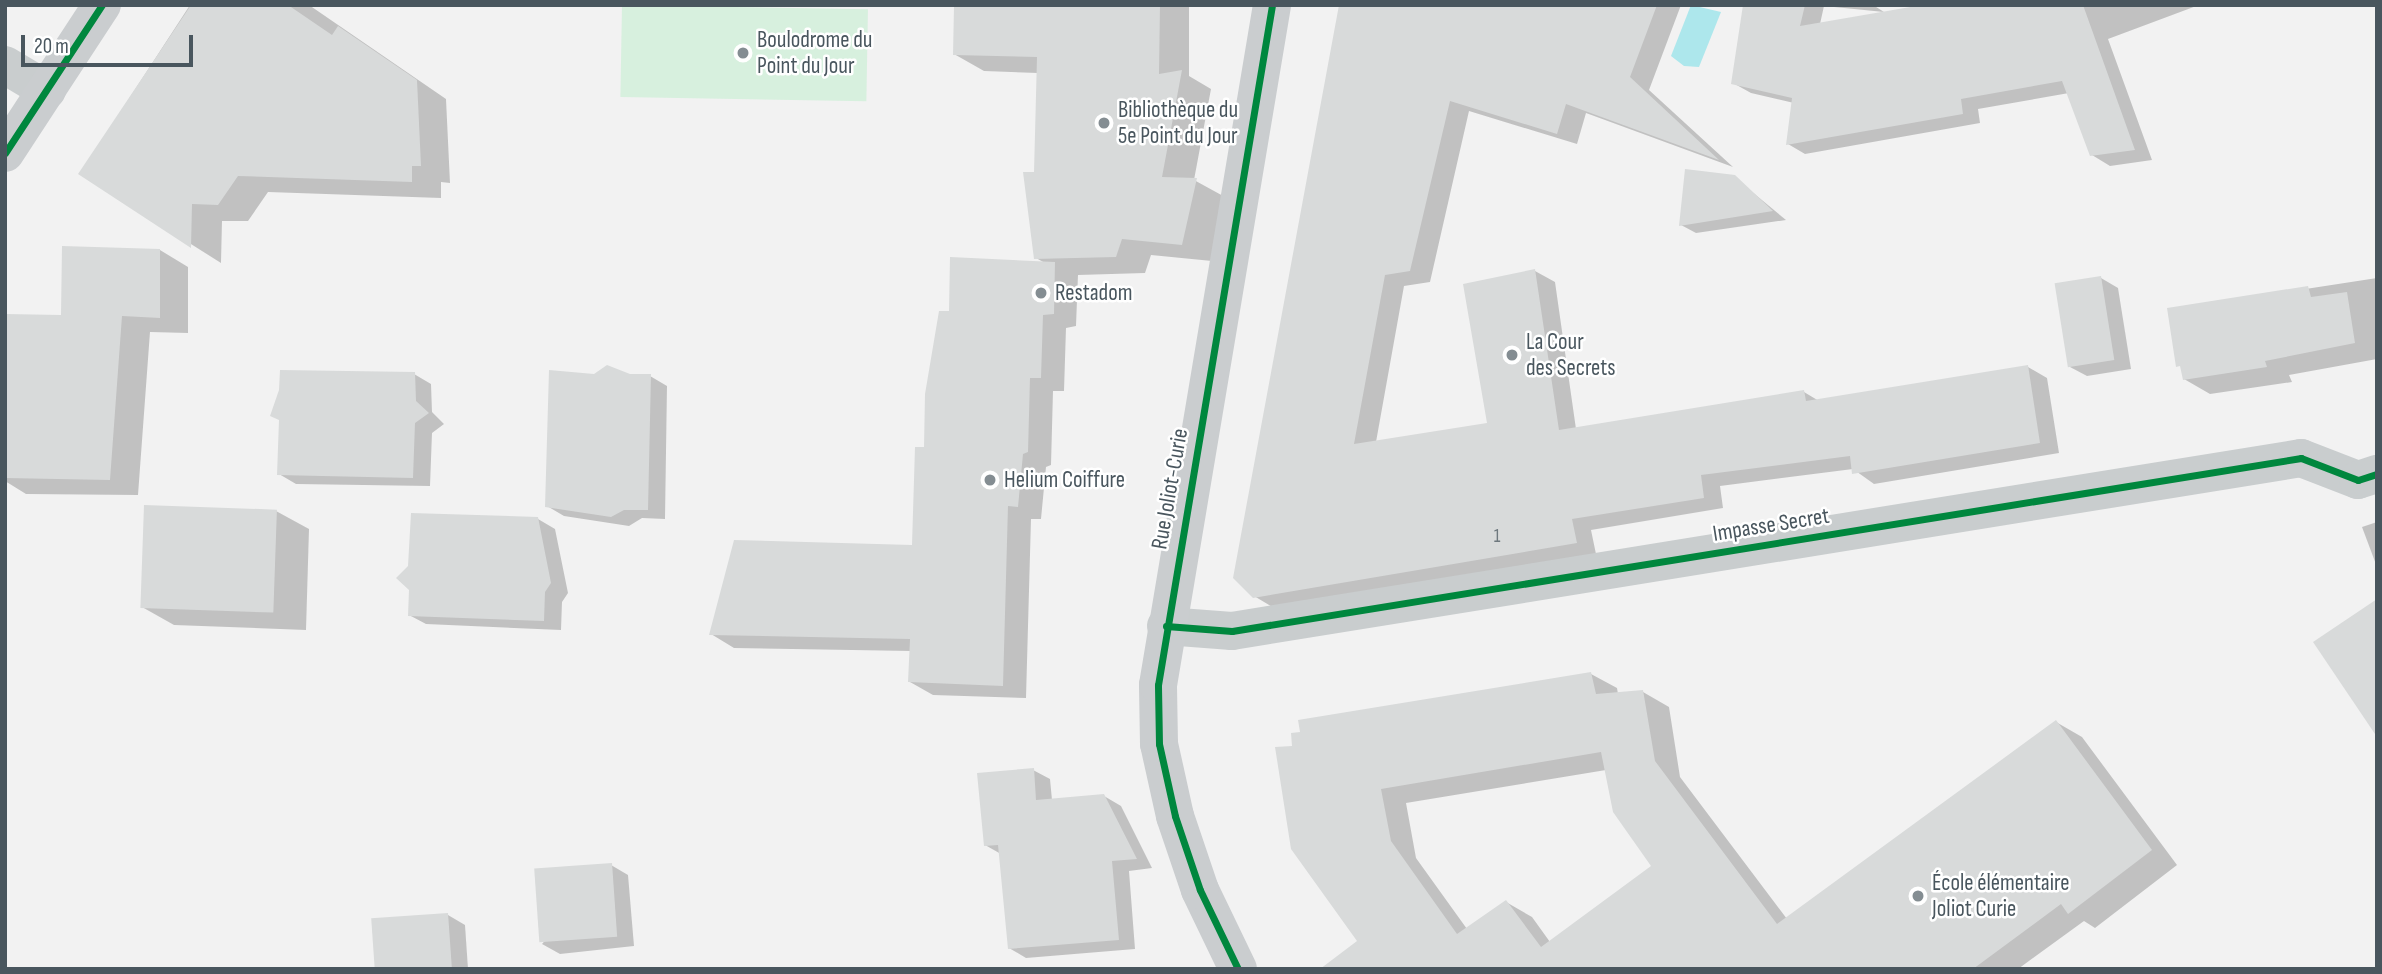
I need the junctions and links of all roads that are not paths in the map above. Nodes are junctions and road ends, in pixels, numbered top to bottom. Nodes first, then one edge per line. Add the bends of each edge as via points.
1 (102, 5) edge
2 (1272, 5) edge
3 (5, 65) edge
4 (47, 90) junction
5 (5, 153) edge
6 (2377, 474) edge
7 (1166, 626) junction
8 (1238, 969) edge

1 - 4 main road
2 - 7 main road, Rue Joliot-Curie
3 - 4 street
4 - 5 main road
6 - 7 street, Impasse Secret via 2358,480 2301,458 1232,631
7 - 8 main road, Rue Joliot-Curie via 1158,685 1159,744 1175,816 1200,890

